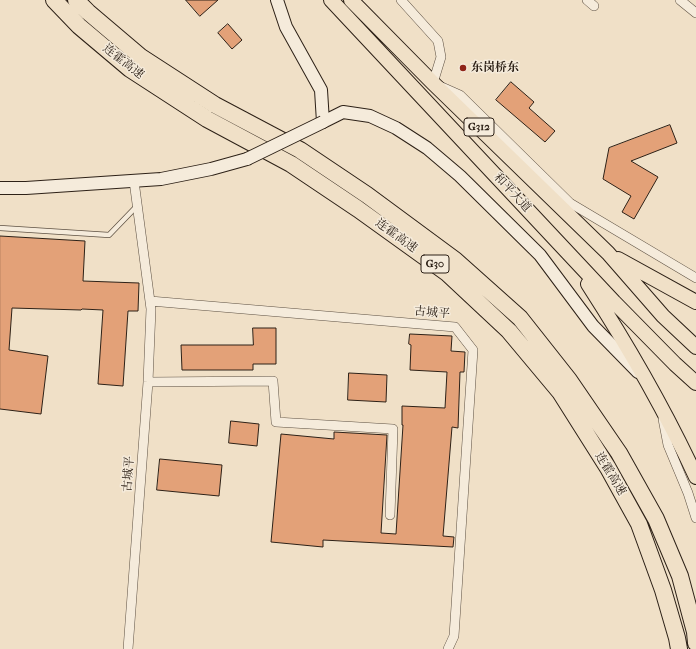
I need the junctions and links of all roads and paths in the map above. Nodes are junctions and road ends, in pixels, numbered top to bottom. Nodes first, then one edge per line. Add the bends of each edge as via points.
1 (54, 0) edge
2 (76, 0) edge
3 (277, 0) edge
4 (331, 0) edge
5 (351, 0) edge
6 (400, 0) edge
7 (680, 0) edge
8 (696, 13) edge
9 (433, 83) junction
10 (323, 122) junction
11 (134, 181) junction
12 (0, 188) edge
13 (138, 206) junction
14 (0, 228) edge
15 (608, 253) junction
16 (569, 254) junction
17 (696, 278) edge
18 (150, 301) junction
19 (696, 302) edge
20 (696, 347) edge
21 (148, 382) junction
22 (696, 383) edge
23 (650, 385) junction
24 (660, 406) junction
25 (696, 477) edge
26 (390, 515) dead end
27 (696, 518) edge
28 (696, 642) edge
29 (128, 649) edge
30 (448, 649) edge
31 (679, 649) edge

1 - 31 highway, 连霍高速 / G30 via 79,26 130,69 207,119 291,164 358,209 447,273 509,331 560,392 608,468 639,524 663,590
2 - 28 highway, 连霍高速 / G30 via 141,57 215,105 300,150 367,195 456,260 520,318 570,380 620,453 656,519 680,576
3 - 10 main road via 286,27 322,90
4 - 16 highway, 和平大道 / G312
5 - 9 highway, 和平大道 / G312
6 - 9 street via 438,41 441,57
7 - 8 street
9 - 15 highway, 和平大道 / G312
9 - 17 street via 460,95 570,203
10 - 11 main road, bridge via 247,158 168,178
10 - 23 main road via 343,112 370,116 396,128 427,148 460,176 540,255 593,326
11 - 12 main road
11 - 13 street, 古城平
13 - 14 lane via 109,236
13 - 18 street, 古城平
15 - 19 highway
15 - 20 highway, 和平大道 via 663,316
16 - 22 highway, 和平大道
16 - 23 highway
18 - 21 street, 古城平
18 - 30 street, 古城平 via 455,327 473,350 454,636
21 - 26 street via 273,381 276,422 393,429
21 - 29 street, 古城平
23 - 24 highway
24 - 25 highway
24 - 27 street via 668,445

